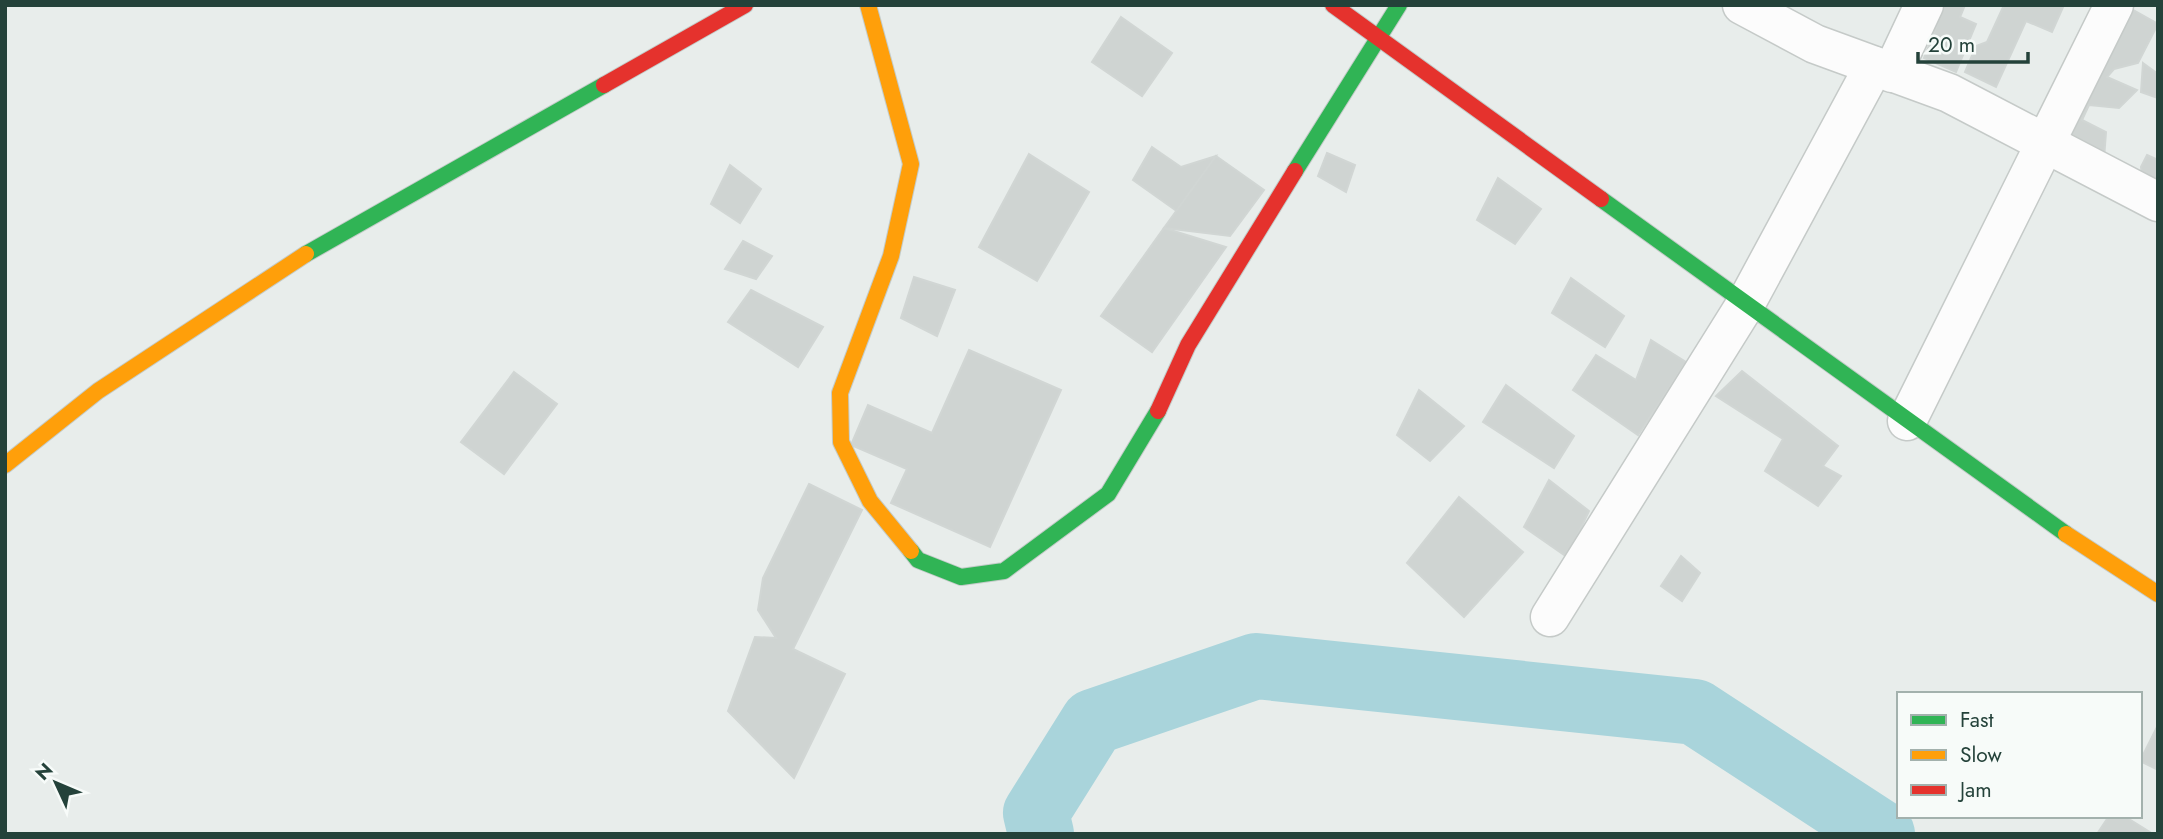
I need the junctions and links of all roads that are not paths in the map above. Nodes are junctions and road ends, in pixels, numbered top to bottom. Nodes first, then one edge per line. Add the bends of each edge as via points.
1 (745, 5) edge
2 (869, 5) edge
3 (1333, 5) edge
4 (1399, 5) edge
5 (1742, 5) edge
6 (1924, 5) edge
7 (2114, 5) edge
8 (1378, 37) junction
9 (1883, 69) junction
10 (2044, 143) junction
11 (2158, 202) edge
12 (1745, 305) junction
13 (1907, 421) junction
14 (5, 465) edge
15 (2158, 594) edge
16 (1550, 617) dead end

1 - 14 street via 304,255 99,391
2 - 8 street via 911,164 891,256 840,393 841,442 870,501 918,560 961,577 1004,571 1108,494 1164,401 1216,296
3 - 8 street
4 - 8 street
5 - 9 street via 1815,44
6 - 9 street
7 - 10 street
8 - 12 street
9 - 10 street via 1949,93
9 - 12 street
10 - 11 street
10 - 13 street
12 - 13 street
12 - 16 street
13 - 15 street

